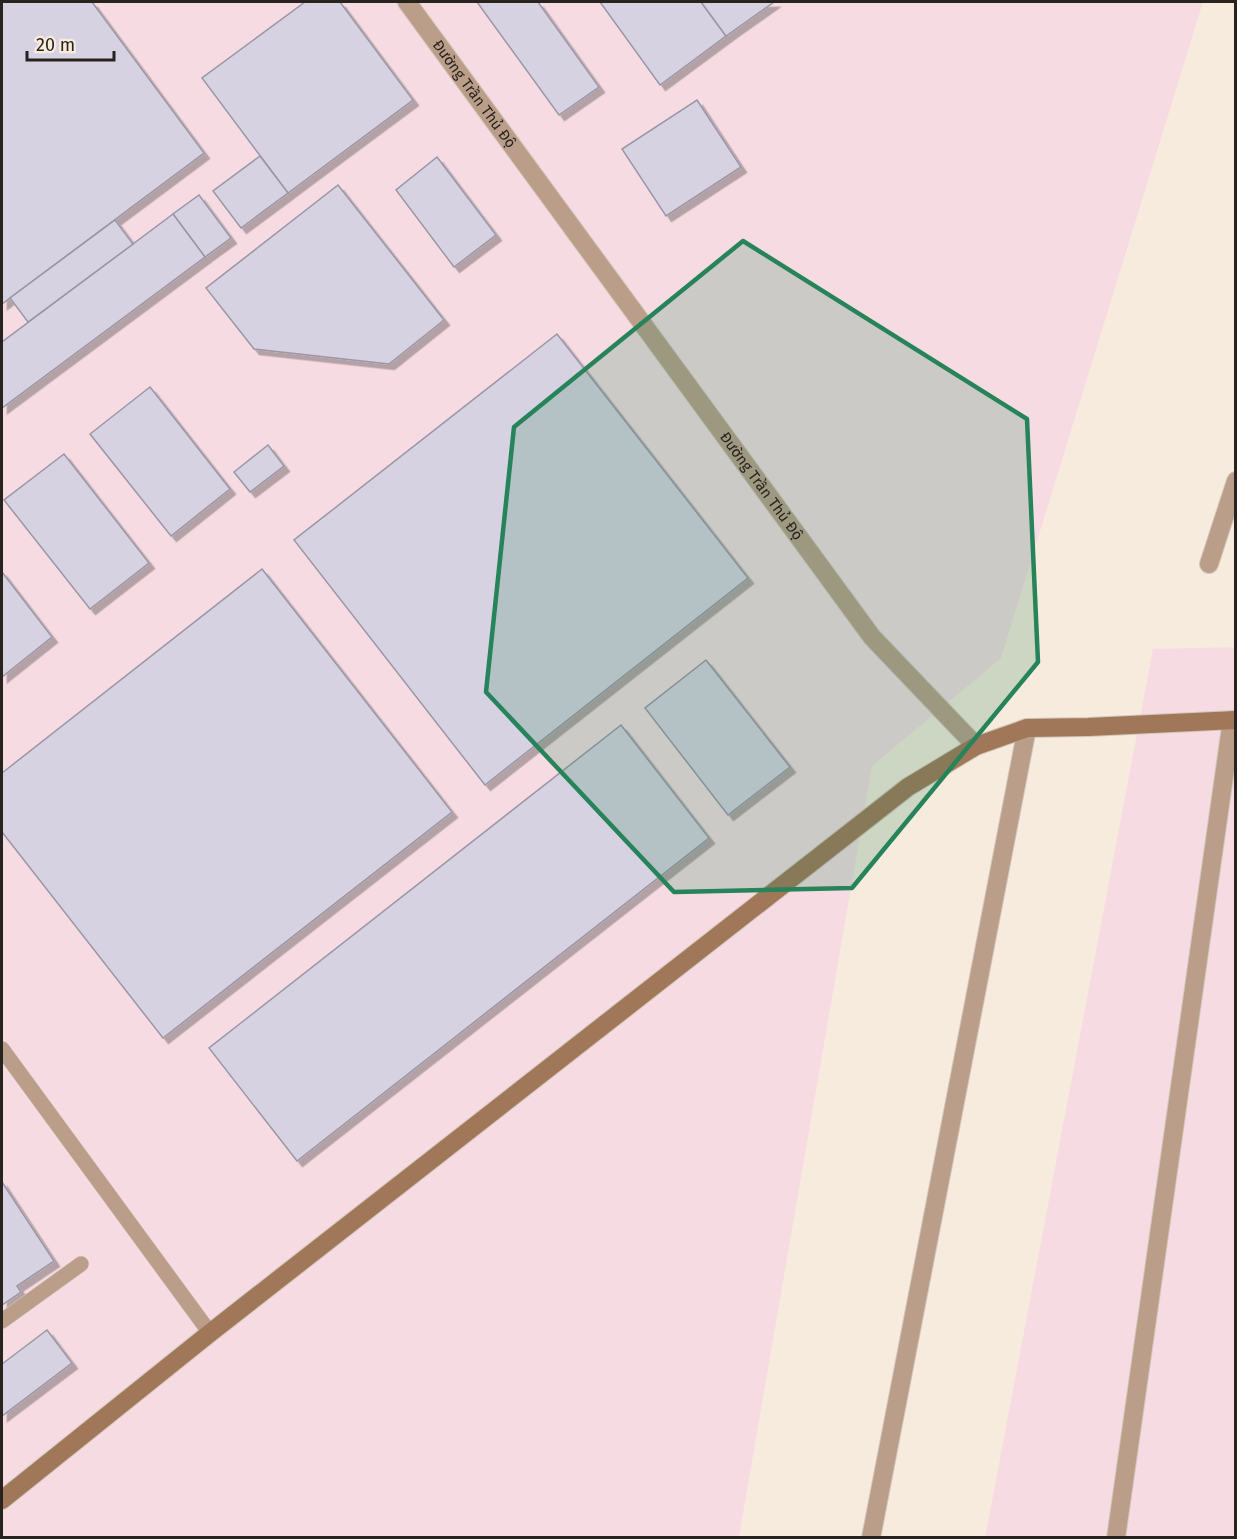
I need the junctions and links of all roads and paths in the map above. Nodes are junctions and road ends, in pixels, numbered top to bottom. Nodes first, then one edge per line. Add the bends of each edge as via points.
1 (407, 2) edge
2 (1236, 481) edge
3 (1209, 564) dead end
4 (1234, 720) edge
5 (1027, 728) junction
6 (976, 746) junction
7 (2, 1050) edge
8 (81, 1264) dead end
9 (2, 1321) edge
10 (210, 1333) junction
11 (2, 1500) edge
12 (871, 1538) edge
13 (1116, 1538) edge

1 - 6 street, Đường Trần Thủ Độ via 872,637
2 - 3 street
4 - 5 street
4 - 13 street
5 - 6 street
5 - 12 street
6 - 10 street via 908,787
7 - 10 lane
8 - 9 lane
10 - 11 street

